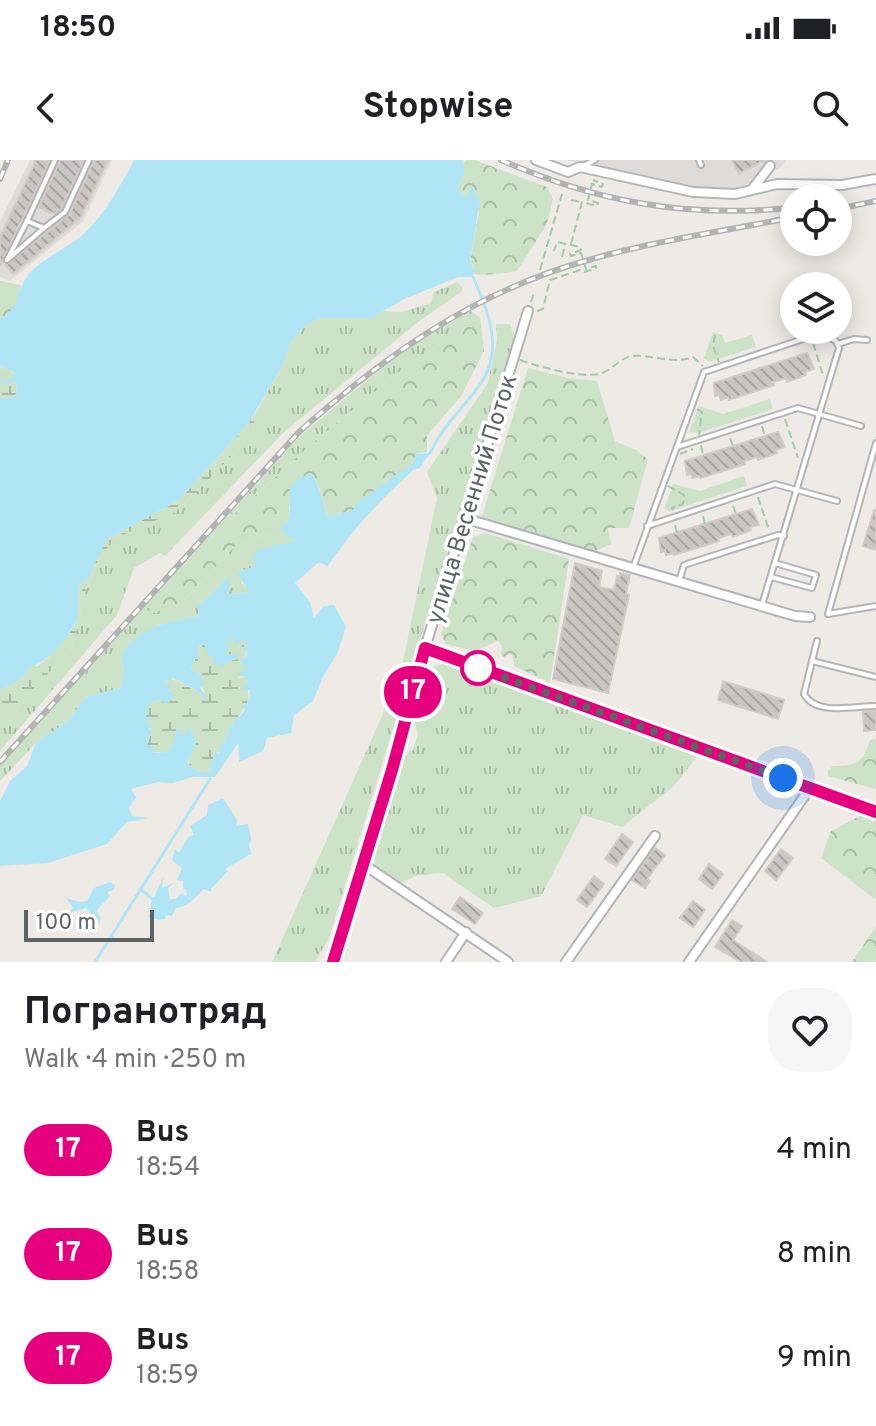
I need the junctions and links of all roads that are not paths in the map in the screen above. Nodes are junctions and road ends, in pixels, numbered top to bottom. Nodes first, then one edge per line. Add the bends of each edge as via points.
1 (55, 160) edge
2 (89, 160) edge
3 (536, 160) edge
4 (595, 160) edge
5 (768, 163) edge
6 (580, 167) junction
7 (876, 179) edge
8 (754, 188) junction
9 (27, 221) junction
10 (44, 228) junction
11 (532, 311) road end
12 (852, 340) edge
13 (867, 340) dead end
14 (786, 344) edge
15 (838, 344) edge
16 (820, 414) junction
17 (861, 426) dead end
18 (876, 443) edge
19 (680, 446) junction
20 (797, 489) junction
21 (837, 501) dead end
22 (467, 519) junction
23 (647, 526) junction
24 (784, 536) junction
25 (775, 563) junction
26 (633, 568) junction
27 (771, 577) junction
28 (679, 581) junction
29 (762, 605) junction
30 (876, 606) edge
31 (810, 617) dead end
32 (817, 641) dead end
33 (425, 648) junction
34 (812, 661) junction
35 (876, 677) edge
36 (876, 706) edge
37 (810, 788) junction
38 (876, 812) edge
39 (655, 836) dead end
40 (363, 864) junction
41 (466, 932) junction
42 (335, 961) edge
43 (446, 962) edge
44 (508, 962) edge
45 (566, 962) edge
46 (689, 962) edge

1 - 9 lane
2 - 10 lane via 65,212
3 - 6 street via 568,172
4 - 6 lane
5 - 8 street
6 - 8 street via 693,192 735,194
7 - 8 street
9 - 10 lane
9 - 10 lane via 7,260
11 - 22 street, улица Весенний Поток
12 - 13 lane
14 - 19 lane via 706,370
15 - 16 lane
16 - 17 lane
16 - 19 lane via 798,408
16 - 20 lane
18 - 30 lane via 828,614
19 - 23 lane
20 - 21 lane
20 - 23 lane via 775,484
20 - 24 lane
22 - 26 street
22 - 33 street, улица Весенний Поток
23 - 26 lane
24 - 25 lane
24 - 28 lane via 684,565
25 - 27 lane
25 - 27 lane via 816,575 812,588
26 - 28 street
27 - 29 lane
28 - 29 street
29 - 31 street
32 - 34 lane
33 - 37 street
33 - 40 street, улица Весенний Поток
34 - 35 lane
34 - 36 lane via 804,694 808,702 818,708
37 - 38 street
37 - 46 street
39 - 45 street
40 - 41 street
40 - 42 street, улица Весенний Поток
41 - 43 street
41 - 44 street

